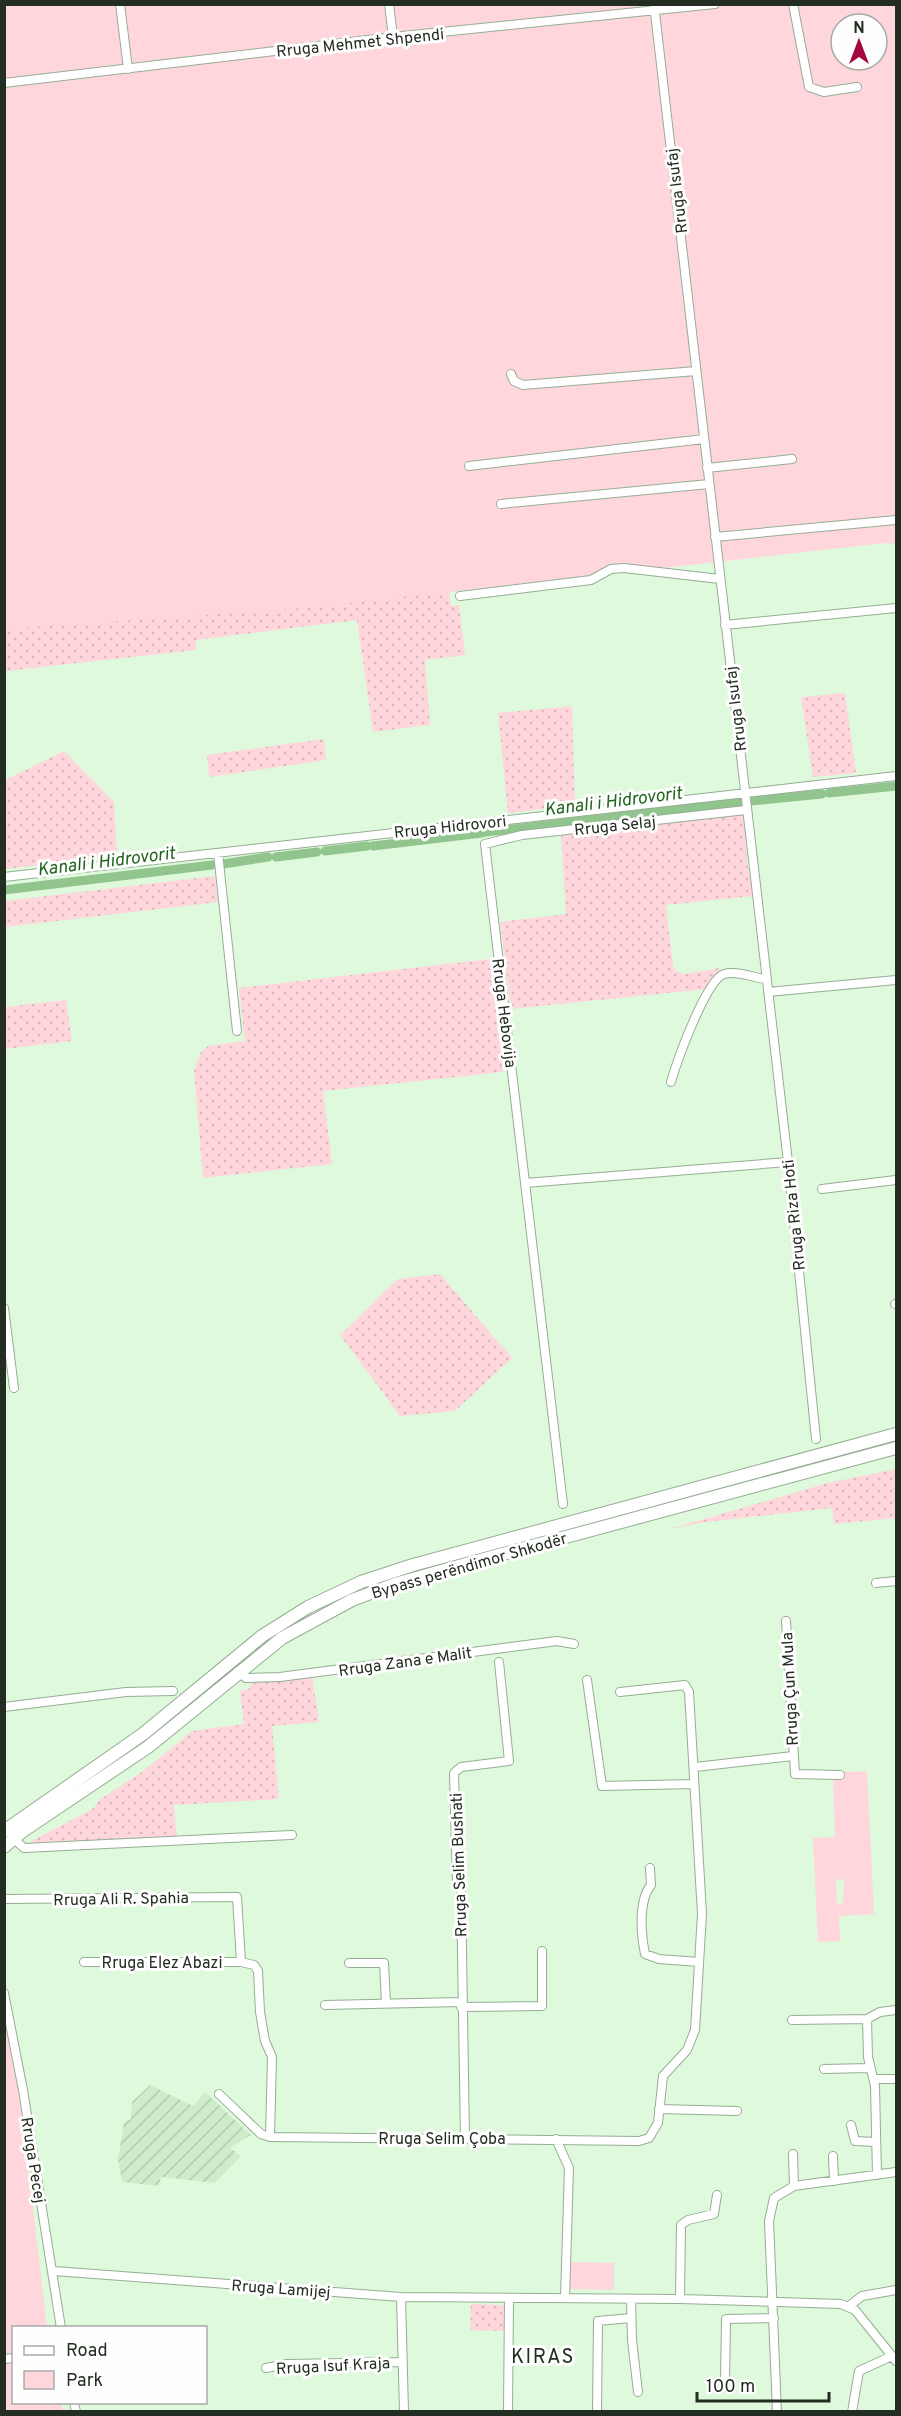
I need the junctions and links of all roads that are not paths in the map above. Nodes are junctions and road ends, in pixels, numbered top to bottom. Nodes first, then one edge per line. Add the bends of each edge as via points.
1 (120, 4) edge
2 (389, 4) edge
3 (716, 4) edge
4 (793, 4) edge
5 (655, 8) edge
6 (393, 37) junction
7 (128, 69) junction
8 (4, 83) edge
9 (857, 87) dead end
10 (696, 370) junction
11 (511, 374) dead end
12 (704, 439) junction
13 (792, 459) dead end
14 (469, 466) dead end
15 (707, 468) junction
16 (709, 484) junction
17 (501, 504) dead end
18 (897, 520) edge
19 (715, 537) junction
20 (720, 579) junction
21 (460, 596) dead end
22 (897, 608) edge
23 (725, 625) junction
24 (897, 776) edge
25 (744, 793) junction
26 (746, 810) junction
27 (485, 844) joint
28 (218, 853) junction
29 (4, 877) edge
30 (766, 979) junction
31 (897, 980) edge
32 (768, 992) junction
33 (237, 1031) dead end
34 (671, 1082) dead end
35 (788, 1162) junction
36 (897, 1180) edge
37 (525, 1183) junction
38 (822, 1189) dead end
39 (4, 1308) edge
40 (14, 1388) dead end
41 (897, 1434) edge
42 (816, 1439) dead end
43 (897, 1448) edge
44 (562, 1504) dead end
45 (897, 1581) edge
46 (876, 1583) dead end
47 (786, 1621) dead end
48 (574, 1644) dead end
49 (499, 1662) dead end
50 (237, 1672) junction
51 (587, 1680) dead end
52 (173, 1690) dead end
53 (620, 1692) dead end
54 (4, 1707) edge
55 (793, 1756) junction
56 (695, 1767) junction
57 (840, 1774) dead end
58 (694, 1784) junction
59 (292, 1835) dead end
60 (8, 1839) edge
61 (650, 1868) dead end
62 (237, 1897) joint
63 (4, 1899) edge
64 (542, 1951) dead end
65 (84, 1962) dead end
66 (241, 1962) junction
67 (699, 1962) junction
68 (349, 1963) dead end
69 (4, 1993) edge
70 (386, 2003) junction
71 (325, 2005) dead end
72 (461, 2005) junction
73 (897, 2010) edge
74 (867, 2019) junction
75 (792, 2020) dead end
76 (869, 2068) junction
77 (825, 2069) dead end
78 (874, 2079) junction
79 (897, 2079) edge
80 (219, 2094) dead end
81 (659, 2109) junction
82 (737, 2111) dead end
83 (851, 2125) dead end
84 (270, 2137) junction
85 (465, 2139) junction
86 (556, 2139) junction
87 (875, 2142) junction
88 (793, 2154) dead end
89 (833, 2156) dead end
90 (897, 2172) edge
91 (877, 2175) junction
92 (834, 2181) junction
93 (794, 2186) junction
94 (717, 2195) dead end
95 (54, 2271) junction
96 (897, 2290) edge
97 (401, 2297) junction
98 (509, 2298) junction
99 (565, 2298) junction
100 (631, 2299) junction
101 (680, 2299) junction
102 (774, 2301) junction
103 (849, 2306) junction
104 (631, 2318) junction
105 (774, 2318) junction
106 (61, 2326) edge
107 (894, 2358) edge
108 (401, 2362) junction
109 (266, 2368) dead end
110 (725, 2381) dead end
111 (638, 2392) dead end
112 (404, 2412) edge
113 (508, 2412) edge
114 (597, 2412) edge
115 (777, 2412) edge
116 (852, 2412) edge

1 - 7 street
2 - 6 street
3 - 5 street, Rruga Mehmet Shpendi
4 - 9 street via 809,87 824,92
5 - 6 street, Rruga Mehmet Shpendi
5 - 10 street, Rruga Isufaj
6 - 7 street, Rruga Mehmet Shpendi
7 - 8 street, Rruga Mehmet Shpendi
10 - 11 street via 523,385 514,381
10 - 12 street, Rruga Isufaj
12 - 14 street
12 - 15 street, Rruga Isufaj
13 - 15 street
15 - 16 street, Rruga Isufaj
16 - 17 street
16 - 19 street, Rruga Isufaj
18 - 19 street
19 - 20 street, Rruga Isufaj
20 - 21 street via 624,568 611,569 591,580
20 - 23 street, Rruga Isufaj
22 - 23 street
23 - 25 street, Rruga Isufaj
24 - 25 street, Rruga Hidrovori
25 - 26 street, Rruga Riza Hoti
25 - 28 street, Rruga Hidrovori
26 - 27 street, Rruga Selaj via 522,835
26 - 30 street, Rruga Riza Hoti
27 - 37 street, Rruga Hebovija
28 - 29 street, Rruga Hidrovori
28 - 33 street
30 - 32 street, Rruga Riza Hoti
30 - 34 street via 729,973 715,981
31 - 32 street
32 - 35 street, Rruga Riza Hoti
35 - 37 street
35 - 42 street, Rruga Riza Hoti
36 - 38 street
37 - 44 street, Rruga Hebovija
39 - 40 street
41 - 60 highway, Bypass perëndimor Shkodër via 362,1582 308,1607 262,1636
43 - 50 highway, Bypass perëndimor Shkodër via 395,1584 311,1620
45 - 46 street
47 - 55 street, Rruga Çun Mula
48 - 50 street, Rruga Zana e Malit via 557,1641 280,1677 246,1678
49 - 72 street, Rruga Selim Bushati via 509,1761 461,1767 454,1773 457,1884 461,1889
50 - 60 highway, Bypass perëndimor Shkodër via 148,1747
51 - 58 street via 602,1786
52 - 54 street
53 - 56 street via 685,1685 689,1692
55 - 56 street, Rruga Çun Mula
55 - 57 street, Rruga Çun Mula via 795,1774 799,1776
56 - 58 street
58 - 67 street, Rruga Selim Çoba via 702,1914
59 - 60 street via 24,1848
61 - 67 street via 651,1885 644,1893 643,1903 645,1954
62 - 63 street, Rruga Ali R. Spahia
62 - 66 street, Rruga Elez Abazi
64 - 72 street via 542,2006
65 - 66 street, Rruga Elez Abazi
66 - 84 street, Rruga Elez Abazi via 254,1965 258,1971 260,2012 272,2057
67 - 81 street, Rruga Selim Çoba via 693,2039 663,2076
68 - 70 street via 384,1963
69 - 95 street, Rruga Pecej
70 - 71 street
70 - 72 street
72 - 85 street, Rruga Selim Bushati
73 - 74 street
74 - 75 street
74 - 76 street
76 - 77 street
76 - 78 street
78 - 79 street
78 - 87 street
80 - 84 street via 261,2134
81 - 82 street
81 - 86 street, Rruga Selim Çoba via 658,2122 649,2138 639,2141
83 - 87 street via 855,2141
84 - 85 street, Rruga Selim Çoba
85 - 86 street, Rruga Selim Çoba
86 - 99 street via 569,2168
87 - 91 street
88 - 93 street
89 - 92 street
90 - 91 street
91 - 92 street
92 - 93 street
93 - 102 street via 774,2198 770,2208
94 - 101 street via 714,2214 681,2225
95 - 97 street, Rruga Lamijej
95 - 106 street, Rruga Pecej
96 - 103 street via 862,2296
97 - 98 street, Rruga Lamijej
97 - 108 street, Rruga Isuf Kraja
98 - 99 street, Rruga Lamijej
98 - 113 street
99 - 100 street, Rruga Lamijej
100 - 101 street, Rruga Lamijej
100 - 104 street
101 - 102 street, Rruga Lamijej
102 - 103 street, Rruga Lamijej
102 - 105 street
103 - 107 street
104 - 111 street
104 - 114 street via 598,2321
105 - 110 street via 726,2319
105 - 115 street
107 - 116 street via 859,2370
108 - 109 street, Rruga Isuf Kraja via 287,2364
108 - 112 street, Rruga Isuf Kraja

